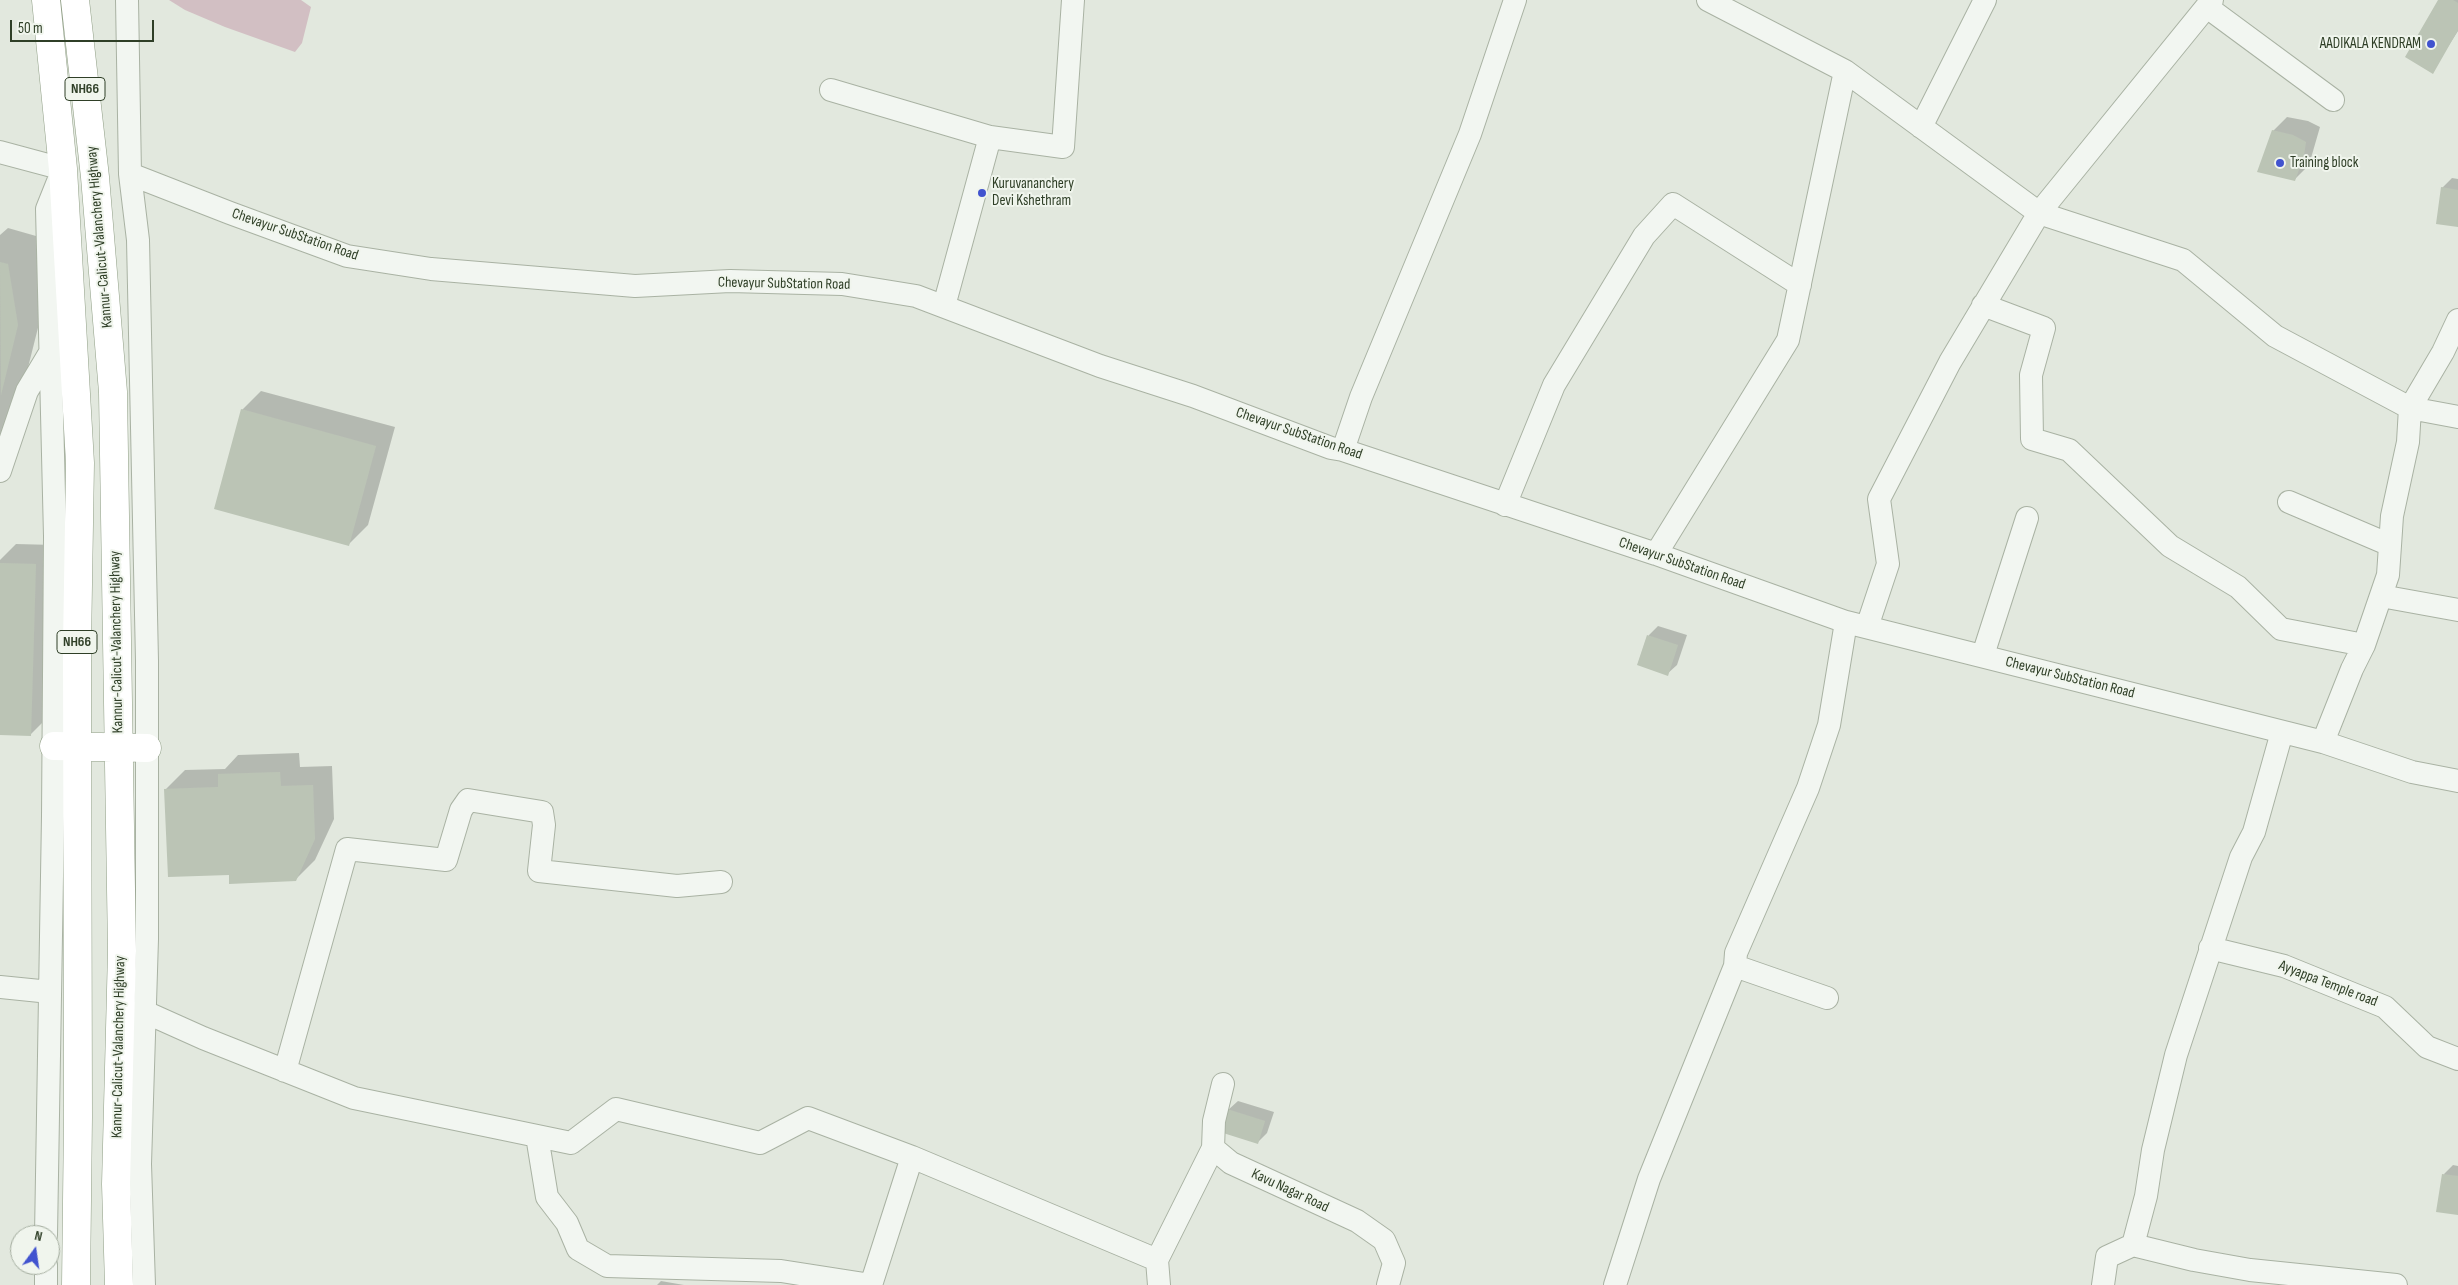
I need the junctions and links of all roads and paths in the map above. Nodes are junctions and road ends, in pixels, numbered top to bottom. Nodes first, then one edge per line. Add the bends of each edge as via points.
1 (46, 0) edge
2 (75, 0) edge
3 (127, 0) edge
4 (1073, 0) edge
5 (1515, 0) edge
6 (1708, 0) edge
7 (1985, 0) edge
8 (2210, 4) edge
9 (1845, 71) junction
10 (831, 90) dead end
11 (2333, 100) dead end
12 (1921, 127) junction
13 (990, 137) junction
14 (0, 152) edge
15 (63, 169) junction
16 (130, 174) junction
17 (2038, 213) junction
18 (1800, 285) junction
19 (1983, 305) junction
20 (944, 306) junction
21 (2458, 320) edge
22 (51, 351) junction
23 (2410, 408) junction
24 (2458, 417) edge
25 (1343, 450) junction
26 (0, 471) edge
27 (2289, 502) dead end
28 (1504, 505) junction
29 (2027, 518) dead end
30 (2390, 545) junction
31 (1656, 554) junction
32 (2381, 596) junction
33 (2458, 610) edge
34 (1846, 622) junction
35 (1868, 627) junction
36 (2364, 645) junction
37 (1983, 655) junction
38 (2282, 732) junction
39 (2323, 742) junction
40 (65, 746) junction
41 (119, 747) junction
42 (147, 748) junction
43 (2458, 782) edge
44 (721, 882) dead end
45 (2210, 948) junction
46 (1734, 966) junction
47 (0, 987) edge
48 (50, 992) junction
49 (1827, 998) dead end
50 (145, 1012) junction
51 (2458, 1059) edge
52 (285, 1071) junction
53 (1223, 1084) dead end
54 (538, 1136) junction
55 (1213, 1148) junction
56 (912, 1157) junction
57 (46, 1225) edge
58 (2133, 1245) junction
59 (1157, 1260) junction
60 (607, 1275) edge
61 (76, 1285) edge
62 (119, 1285) edge
63 (144, 1285) edge
64 (871, 1285) edge
65 (1159, 1285) edge
66 (1388, 1285) edge
67 (1615, 1285) edge
68 (2103, 1285) edge
69 (2396, 1285) edge

1 - 15 highway, Kannur-Calicut-Valanchery Highway / NH66
2 - 41 highway, Kannur-Calicut-Valanchery Highway / NH66 via 95,177 113,392
3 - 16 street
4 - 13 street via 1062,147
5 - 25 street via 1470,134 1361,397
6 - 9 street
7 - 12 street
8 - 11 street
8 - 17 street
9 - 12 street
9 - 18 street
10 - 13 street
12 - 17 street
13 - 20 street
14 - 15 street
15 - 22 street via 47,209
15 - 40 highway, Kannur-Calicut-Valanchery Highway / NH66 via 80,463
16 - 20 street, Chevayur SubStation Road via 347,256 431,269 635,286 730,282 842,284 916,296
16 - 42 street via 138,240
17 - 19 street
17 - 23 street via 2183,260 2275,336
18 - 28 street via 1673,204 1644,236 1554,385
18 - 31 street via 1788,340
19 - 35 street via 1879,499 1888,564
19 - 36 street via 2044,328 2031,375 2032,439 2069,450 2170,546 2238,587 2281,629
20 - 25 street, Chevayur SubStation Road via 1100,366
21 - 23 street
22 - 26 street via 27,391
22 - 40 street via 55,536
23 - 24 street
23 - 30 street via 2408,442 2392,516
25 - 28 street, Chevayur SubStation Road
27 - 30 street
28 - 31 street, Chevayur SubStation Road
29 - 37 street
30 - 32 street via 2388,575
31 - 34 street, Chevayur SubStation Road
32 - 33 street
32 - 36 street
34 - 35 street, Chevayur SubStation Road
34 - 46 street via 1829,724 1808,788 1736,953
35 - 37 street, Chevayur SubStation Road
36 - 39 street
37 - 38 street, Chevayur SubStation Road
38 - 39 street, Chevayur SubStation Road
38 - 45 street via 2254,832 2241,857
39 - 43 street, Chevayur SubStation Road via 2412,772
40 - 41 highway
40 - 48 street
40 - 61 highway, Kannur-Calicut-Valanchery Highway / NH66 via 78,1117
41 - 42 highway
41 - 62 highway, Kannur-Calicut-Valanchery Highway / NH66 via 122,951 116,1184
42 - 50 street
44 - 52 street via 677,886 539,871 544,825 542,812 468,800 461,810 446,860 347,849
45 - 51 street, Ayyappa Temple road via 2284,966 2386,1007 2427,1047
45 - 58 street via 2176,1054
46 - 49 street
46 - 67 street via 1648,1179
47 - 48 street
48 - 57 street
50 - 52 street
50 - 63 street via 140,1164
52 - 54 street via 354,1098
53 - 55 street via 1214,1121
54 - 56 street via 571,1143 616,1109 760,1143 808,1118
54 - 60 street via 547,1197 567,1224 578,1249
55 - 59 street
55 - 66 street, Kavu Nagar Road via 1231,1163 1357,1222 1384,1240 1394,1263
56 - 59 street
56 - 64 street
58 - 68 street via 2107,1257
58 - 69 street via 2250,1270
59 - 65 street
60 - 64 street via 781,1271

